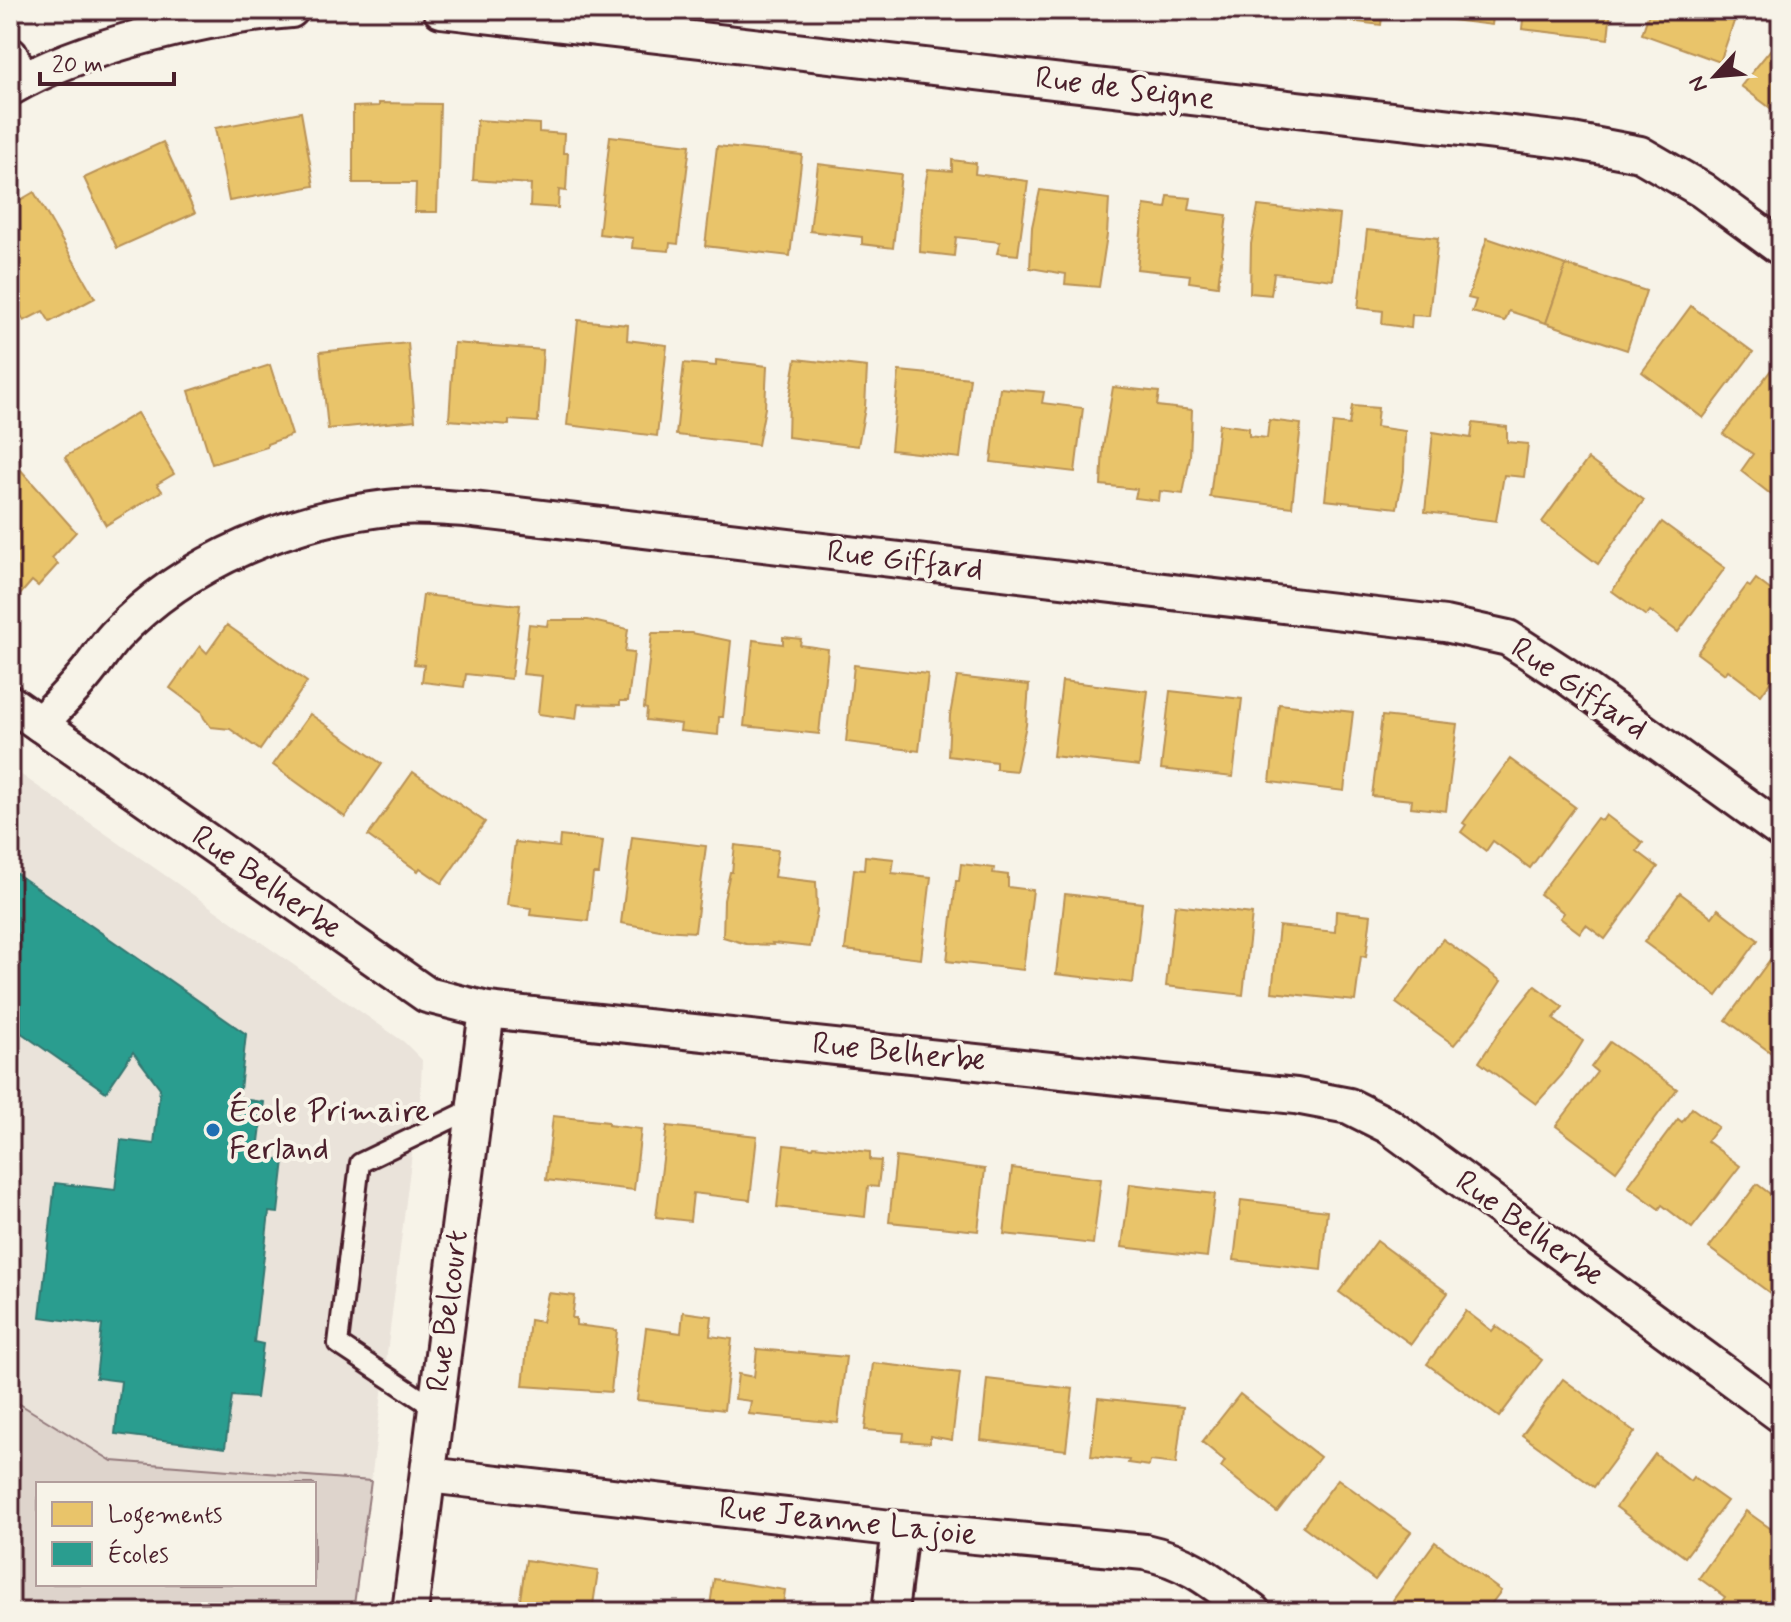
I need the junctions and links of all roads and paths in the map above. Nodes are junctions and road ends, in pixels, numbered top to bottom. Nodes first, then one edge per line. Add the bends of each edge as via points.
1 (291, 10) edge
2 (441, 10) edge
3 (14, 74) edge
4 (1781, 248) edge
5 (10, 703) edge
6 (40, 724) junction
7 (1781, 831) edge
8 (487, 1010) junction
9 (474, 1108) junction
10 (436, 1409) junction
11 (1781, 1415) edge
12 (428, 1475) junction
13 (900, 1529) junction
14 (410, 1612) edge
15 (890, 1612) edge
16 (1253, 1612) edge

1 - 3 street via 213,20
2 - 4 street, Rue de Seigne via 1586,144 1640,154 1702,190
5 - 6 street, Rue Belherbe
6 - 7 street, Rue Giffard via 115,636 152,603 233,553 360,511 402,506 465,509 1445,624 1508,638
6 - 8 street, Rue Belherbe via 427,995
8 - 9 street, Rue Belcourt
8 - 11 street, Rue Belherbe via 1296,1096 1349,1106 1389,1126
9 - 10 street, Rue Belcourt
9 - 10 lane via 360,1163 338,1344
10 - 12 street, Rue Belcourt
12 - 13 street, Rue Jeanne Lajoie
12 - 14 street, Rue Belcourt
13 - 15 street
13 - 16 street, Rue Jeanne Lajoie via 1174,1558

